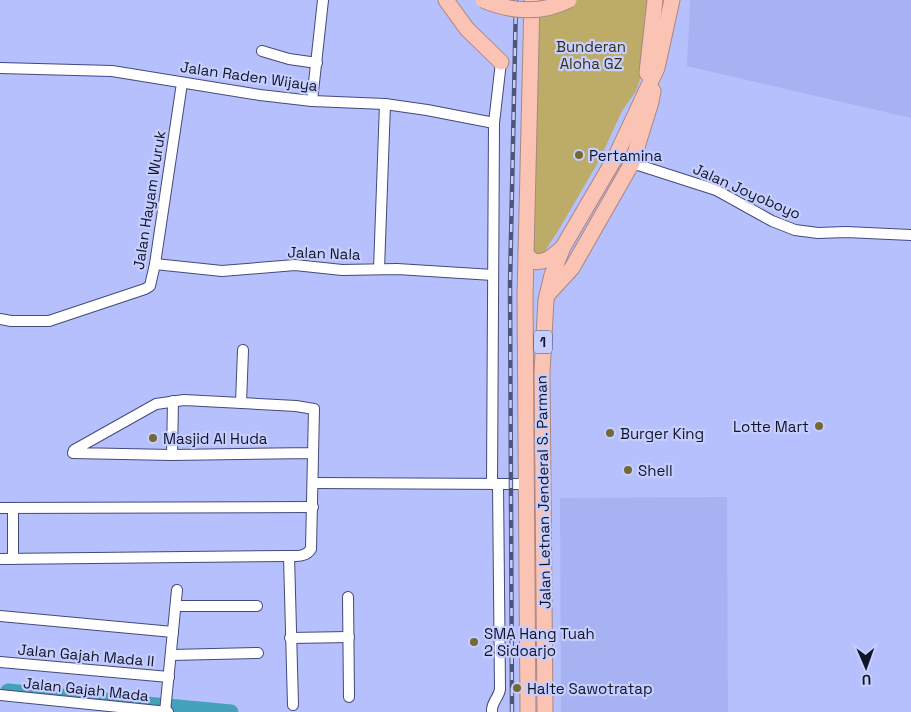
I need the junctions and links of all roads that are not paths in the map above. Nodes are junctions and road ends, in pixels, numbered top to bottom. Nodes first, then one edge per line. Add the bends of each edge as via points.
1 (323, 0) edge
2 (446, 0) edge
3 (483, 0) edge
4 (532, 0) edge
5 (569, 0) edge
6 (656, 0) edge
7 (672, 0) edge
8 (262, 51) dead end
9 (501, 62) joint
10 (317, 63) junction
11 (0, 68) edge
12 (657, 68) junction
13 (182, 83) junction
14 (644, 95) junction
15 (312, 101) junction
16 (384, 104) junction
17 (494, 123) junction
18 (632, 163) junction
19 (911, 235) edge
20 (563, 247) junction
21 (526, 254) junction
22 (155, 264) junction
23 (379, 269) junction
24 (493, 275) junction
25 (526, 297) junction
26 (547, 297) junction
27 (0, 320) edge
28 (243, 350) dead end
29 (173, 401) junction
30 (241, 403) junction
31 (313, 453) junction
32 (172, 455) junction
33 (313, 483) junction
34 (495, 484) junction
35 (526, 484) junction
36 (313, 507) junction
37 (0, 508) edge
38 (13, 508) junction
39 (289, 556) junction
40 (13, 559) junction
41 (0, 560) edge
42 (177, 590) dead end
43 (348, 597) dead end
44 (176, 606) junction
45 (256, 606) dead end
46 (0, 616) edge
47 (173, 632) junction
48 (349, 637) junction
49 (290, 638) junction
50 (258, 653) dead end
51 (171, 655) junction
52 (0, 662) edge
53 (169, 677) junction
54 (0, 695) edge
55 (350, 698) dead end
56 (293, 705) dead end
57 (167, 710) edge
58 (492, 712) edge
59 (528, 712) edge
60 (545, 712) edge

1 - 10 street
2 - 9 highway via 467,29
3 - 5 highway, bridge via 529,11
4 - 21 highway, Jalan Letnan Jenderal S. Parman / 1
6 - 14 highway
7 - 12 highway, Jalan Letnan Jenderal S. Parman / 1
8 - 10 street
9 - 17 street
10 - 15 street
11 - 13 street, Jalan Raden Wijaya via 112,71
12 - 14 highway, Jalan Letnan Jenderal S. Parman / 1
12 - 18 highway via 651,102
13 - 15 street, Jalan Raden Wijaya
13 - 22 street, Jalan Hayam Wuruk
14 - 20 highway, Jalan Letnan Jenderal S. Parman / 1 via 615,158
15 - 16 street, Jalan Raden Wijaya
16 - 17 street, Jalan Raden Wijaya
16 - 23 street
17 - 24 street
18 - 19 street, Jalan Joyoboyo via 716,190 794,230 818,234
18 - 26 highway via 572,268
20 - 21 highway via 542,262 533,261
20 - 26 highway, Jalan Letnan Jenderal S. Parman / 1
21 - 25 highway, Jalan Letnan Jenderal S. Parman / 1
22 - 23 street, Jalan Nala via 222,271 295,265 342,270
22 - 27 street, Jalan Hayam Wuruk via 150,286 145,289 49,320
23 - 24 street, Jalan Nala
24 - 34 street
25 - 26 highway via 528,287 536,281 542,284
25 - 35 highway, Jalan Letnan Jenderal S. Parman / 1
26 - 60 highway, Jalan Letnan Jenderal S. Parman / 1 via 542,372
28 - 30 street
29 - 30 street
29 - 32 street
29 - 32 street via 156,404 73,451
30 - 31 street via 312,408
31 - 32 street
31 - 33 street
33 - 34 street
33 - 36 street
34 - 35 street
34 - 58 street via 500,689 492,702
35 - 59 highway, Jalan Letnan Jenderal S. Parman / 1
36 - 38 street
36 - 39 street via 311,549 306,555
37 - 38 street
38 - 40 street
39 - 40 street
39 - 49 street
40 - 41 street
42 - 44 street
43 - 48 street
44 - 45 street
44 - 47 street
46 - 47 street
47 - 51 street
48 - 49 street
48 - 55 street
49 - 56 street
50 - 51 street
51 - 53 street
52 - 53 street, Jalan Gajah Mada II
53 - 57 street
54 - 57 street, Jalan Gajah Mada

